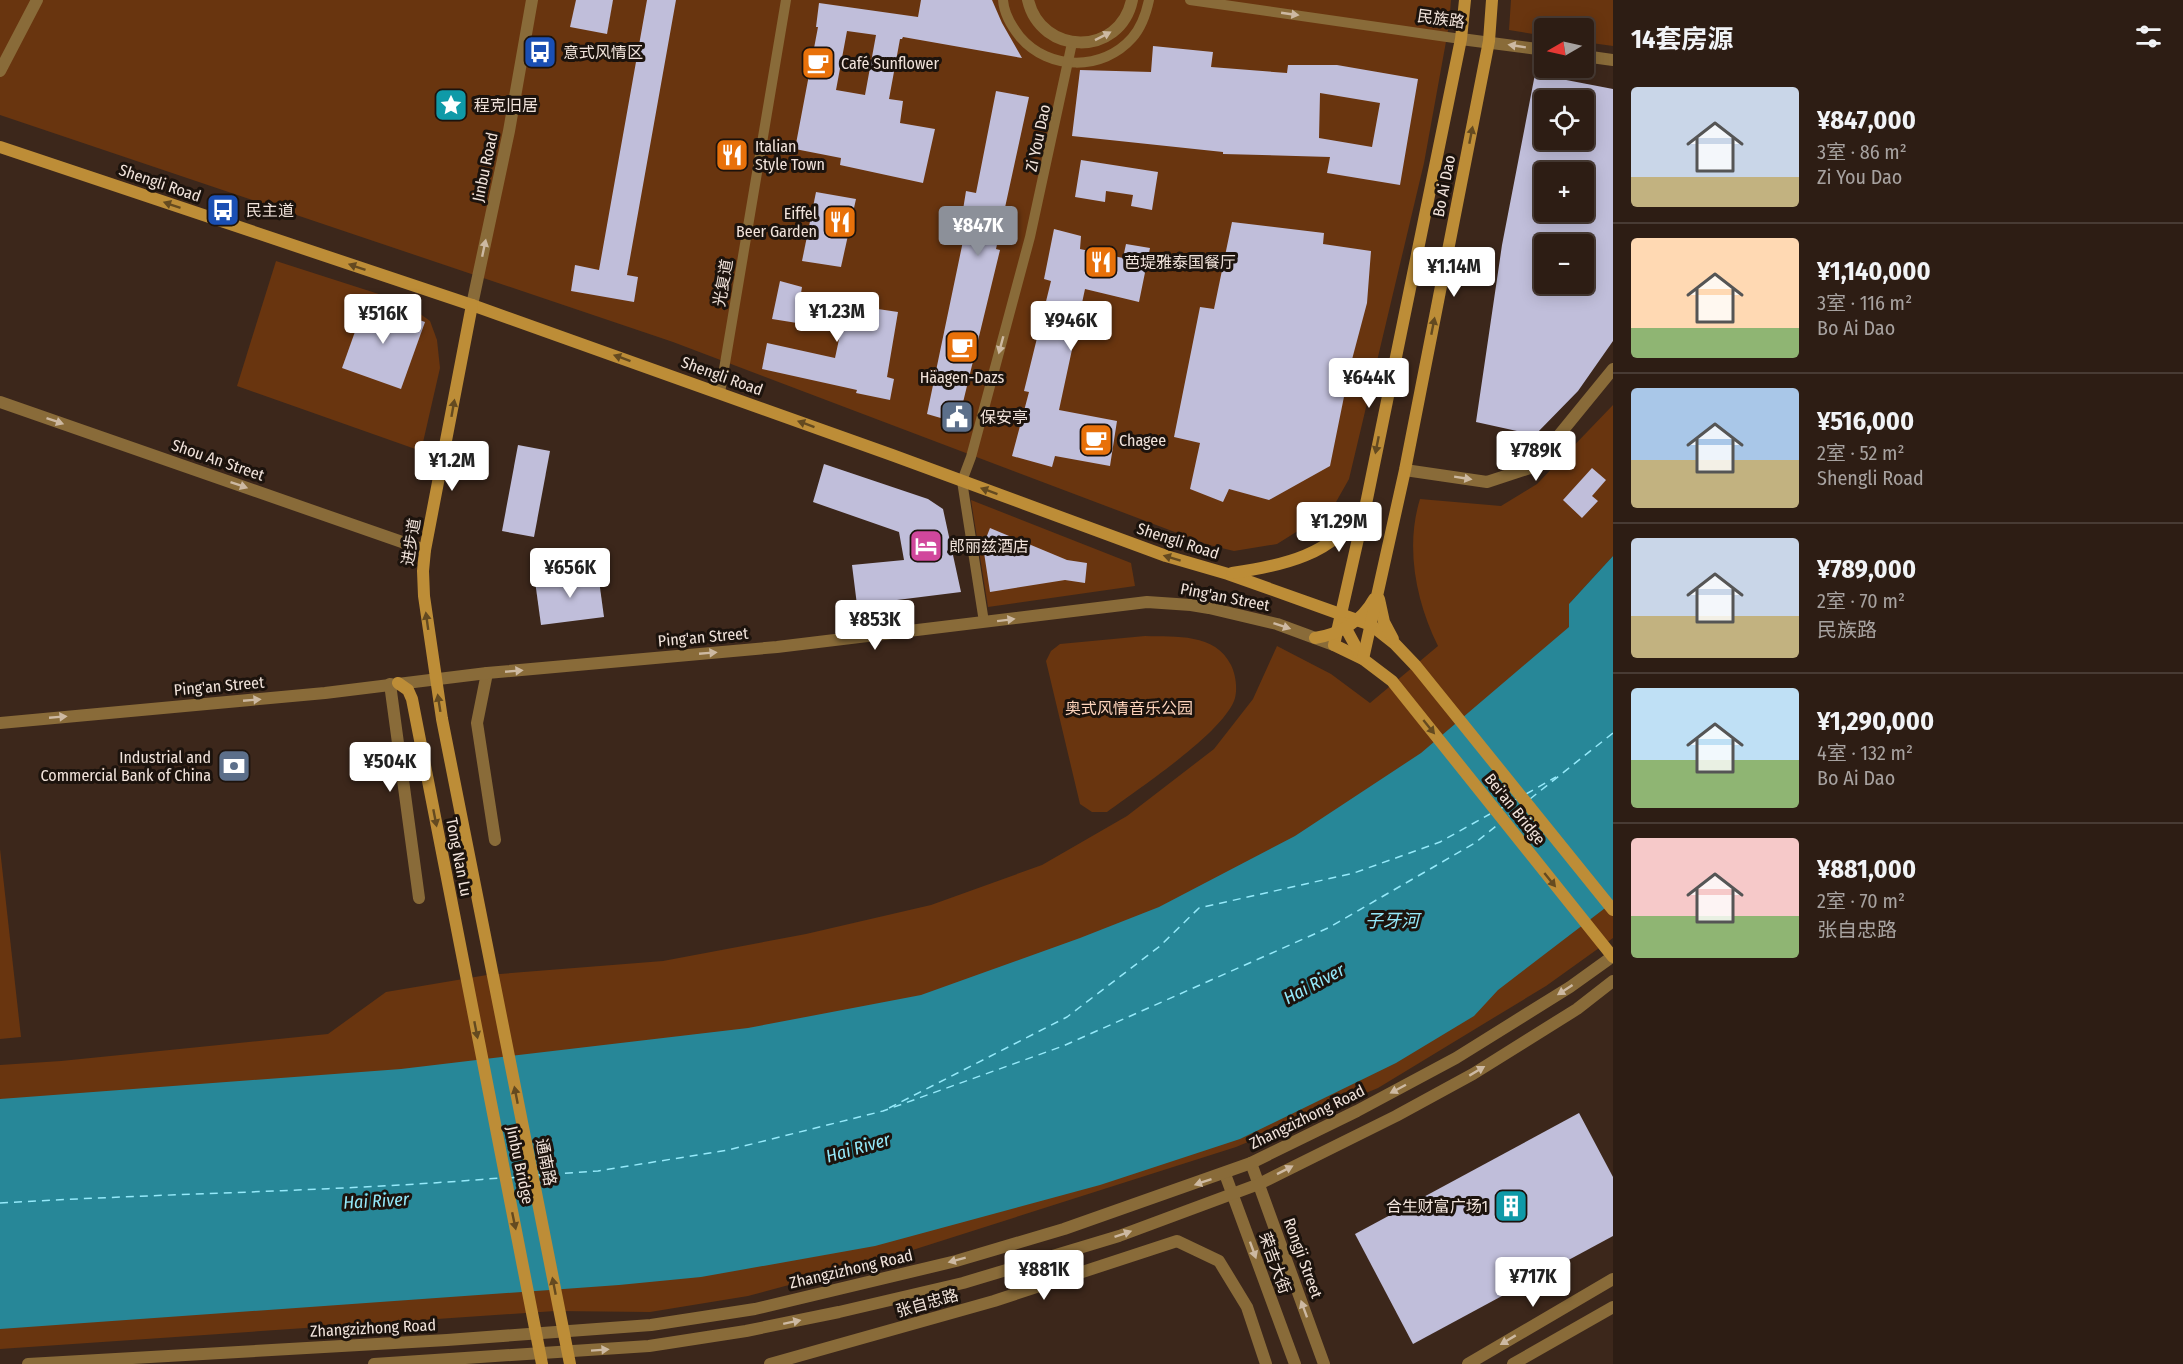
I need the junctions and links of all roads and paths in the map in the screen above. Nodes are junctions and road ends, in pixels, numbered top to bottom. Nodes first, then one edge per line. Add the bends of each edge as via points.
1 (37, 0) edge
2 (532, 0) edge
3 (786, 0) edge
4 (1003, 0) edge
5 (1028, 0) edge
6 (1132, 0) edge
7 (1149, 0) edge
8 (1190, 0) edge
9 (1465, 0) edge
10 (1492, 0) edge
11 (1461, 39) junction
12 (1489, 41) junction
13 (1072, 43) junction
14 (1534, 48) edge
15 (1594, 57) edge
16 (1613, 60) edge
17 (1068, 63) junction
18 (0, 71) edge
19 (0, 147) edge
20 (472, 305) junction
21 (1613, 369) edge
22 (720, 393) junction
23 (0, 402) edge
24 (1405, 470) junction
25 (962, 481) junction
26 (1366, 499) junction
27 (425, 550) junction
28 (1228, 574) junction
29 (1378, 589) junction
30 (1340, 614) junction
31 (1357, 620) junction
32 (984, 622) junction
33 (1371, 625) junction
34 (1341, 630) junction
35 (1315, 638) junction
36 (1395, 644) junction
37 (1334, 645) junction
38 (1362, 659) junction
39 (1416, 666) joint
40 (487, 674) junction
41 (435, 679) junction
42 (1392, 681) joint
43 (394, 684) junction
44 (0, 723) edge
45 (495, 840) dead end
46 (419, 898) dead end
47 (1613, 910) edge
48 (1613, 957) edge
49 (491, 966) joint
50 (464, 972) joint
51 (1613, 981) edge
52 (1251, 1163) junction
53 (1225, 1174) junction
54 (1259, 1184) junction
55 (1232, 1195) junction
56 (1613, 1279) edge
57 (1613, 1308) edge
58 (28, 1364) edge
59 (374, 1364) edge
60 (542, 1364) edge
61 (570, 1364) edge
62 (771, 1364) edge
63 (1266, 1364) edge
64 (1295, 1364) edge
65 (1324, 1364) edge
66 (1468, 1364) edge
67 (1513, 1364) edge

1 - 18 street
20 -> 2 street, Jinbu Road
3 - 22 street, 光复道
4 - 17 street via 1012,27 1027,45 1046,57
5 - 13 street via 1044,29
13 -> 6 street via 1107,36 1120,25
7 - 17 street via 1145,18 1132,38 1114,53 1092,62
8 -> 11 street, 民族路
9 - 11 main road, Bo Ai Dao
10 - 12 main road, Bo Ai Dao
11 - 12 street, 民族路
11 -> 26 main road, Bo Ai Dao
14 -> 12 street, 民族路
24 -> 12 main road, Bo Ai Dao
13 - 17 street, Zi You Dao
15 - 16 street
17 -> 25 street, Zi You Dao via 1030,237
20 -> 19 main road, Shengli Road
22 -> 20 main road, Shengli Road
27 -> 20 main road, 进步道
24 -> 21 street via 1488,482 1533,467
25 -> 22 main road, Shengli Road
23 -> 27 street, Shou An Street
24 - 29 main road, Bo Ai Dao
28 -> 25 main road, Shengli Road via 1166,556
25 - 32 street
26 - 28 main road via 1352,521 1320,549 1286,564
26 - 30 main road, Bo Ai Dao
41 -> 27 main road, 进步道 via 423,596
28 - 30 main road, Shengli Road
29 - 31 main road via 1370,607
29 - 33 main road, Bo Ai Dao
29 - 36 main road via 1381,613
30 - 31 main road, Shengli Road
30 - 34 main road, Bo Ai Dao
31 - 33 main road, Shengli Road
31 - 34 main road
32 -> 35 street, Ping'an Street via 1147,602 1191,604 1277,624
40 -> 32 street, Ping'an Street via 777,647
33 - 36 main road, Shengli Road
33 - 38 main road, Bo Ai Dao
34 - 35 main road
34 - 37 main road, Bo Ai Dao
34 - 38 main road
35 - 37 street, Ping'an Street
36 - 39 main road, Shengli Road
37 - 38 main road, Ping'an Street
38 - 42 main road, Ping'an Street
39 - 47 main road, Bei'an Bridge
40 - 41 street, Ping'an Street
40 - 45 street via 477,723
41 - 43 street, Ping'an Street
49 -> 41 main road, Tong Nan Lu
42 -> 48 main road, Bei'an Bridge
44 -> 43 street, Ping'an Street
43 - 46 street
43 -> 50 main road, Tong Nan Lu via 408,690 412,699
48 -> 52 street, Zhangzizhong Road via 1456,1058
61 -> 49 main road, 通南路
50 -> 60 main road, Jinbu Bridge
54 -> 51 street via 1473,1074 1577,1009
52 - 53 street, Zhangzizhong Road
52 - 54 street, Rongji Street
53 - 55 street, 荣吉大街
53 -> 58 street, Zhangzizhong Road via 956,1261 709,1316 651,1325 459,1339
54 - 55 street
65 -> 54 street, Rongji Street
59 -> 55 street via 649,1347 746,1331 963,1283 1119,1236
55 -> 64 street, 荣吉大街
56 -> 66 street
57 - 67 street
62 - 63 street, 张自忠路 via 994,1301 1177,1241 1219,1261 1247,1307

